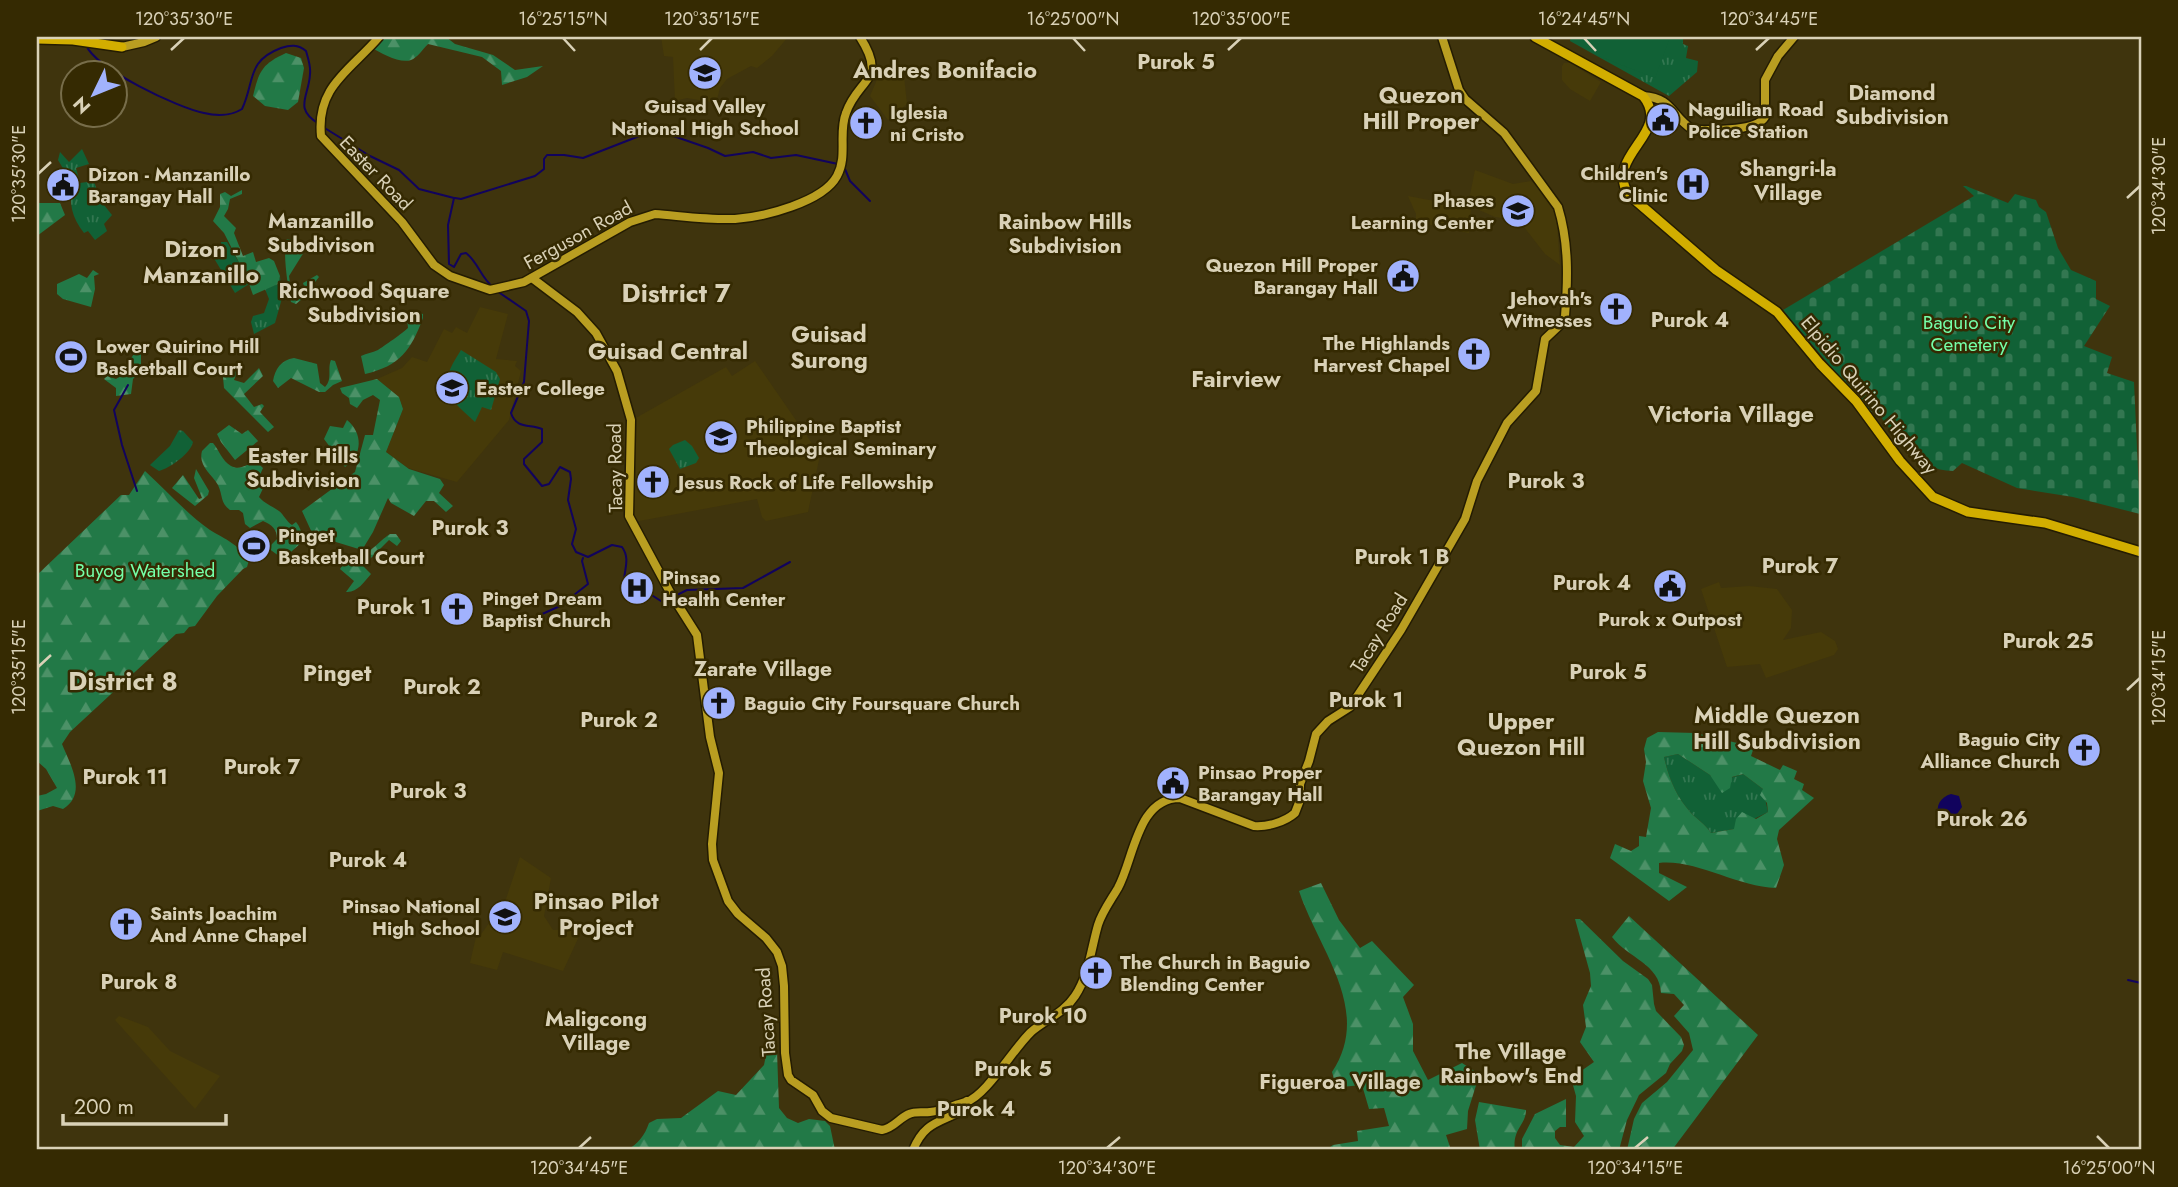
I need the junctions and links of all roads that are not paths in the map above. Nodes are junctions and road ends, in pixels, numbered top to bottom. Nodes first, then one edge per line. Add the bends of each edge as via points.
1 (156, 37) edge
2 (379, 37) edge
3 (860, 37) edge
4 (1442, 37) edge
5 (1535, 37) edge
6 (1794, 37) edge
7 (37, 39) edge
8 (75, 39) edge
9 (111, 40) edge
10 (1643, 96) junction
11 (532, 278) junction
12 (505, 287) joint
13 (2141, 552) edge
14 (967, 1101) junction
15 (913, 1150) edge

1 - 9 main road via 144,42
2 - 12 main road, Easter Road via 328,90 321,127 324,142 402,222 434,265 450,276 493,289
3 - 11 main road, Ferguson Road via 870,54 871,71 846,110 842,162 828,188 817,196 751,217 655,214 635,219
4 - 14 main road, Tacay Road via 1465,99 1504,133 1558,207 1567,247 1565,316 1545,339 1536,391 1507,423 1477,481 1465,519 1401,630 1350,707 1316,734 1295,813 1282,821 1254,826 1188,799 1169,799 1155,807 1098,925 1087,970 1074,998 1027,1036 994,1077
5 - 10 highway
6 - 10 main road via 1765,80 1765,117 1754,127 1693,130 1668,104
7 - 8 highway
8 - 9 highway
10 - 13 highway, Elpidio Quirino Highway via 1650,107 1650,124 1624,166 1622,182 1628,194 1716,270 1777,313 1856,401 1927,492 1968,512 2045,523
11 - 12 main road, Ferguson Road
11 - 14 main road, Tacay Road via 577,312 596,333 617,372 631,420 629,516 697,635 719,773 713,860 728,901 766,938 782,966 786,1068 791,1080 813,1096 831,1118 882,1130 912,1112 930,1112
14 - 15 main road via 965,1109 920,1133

